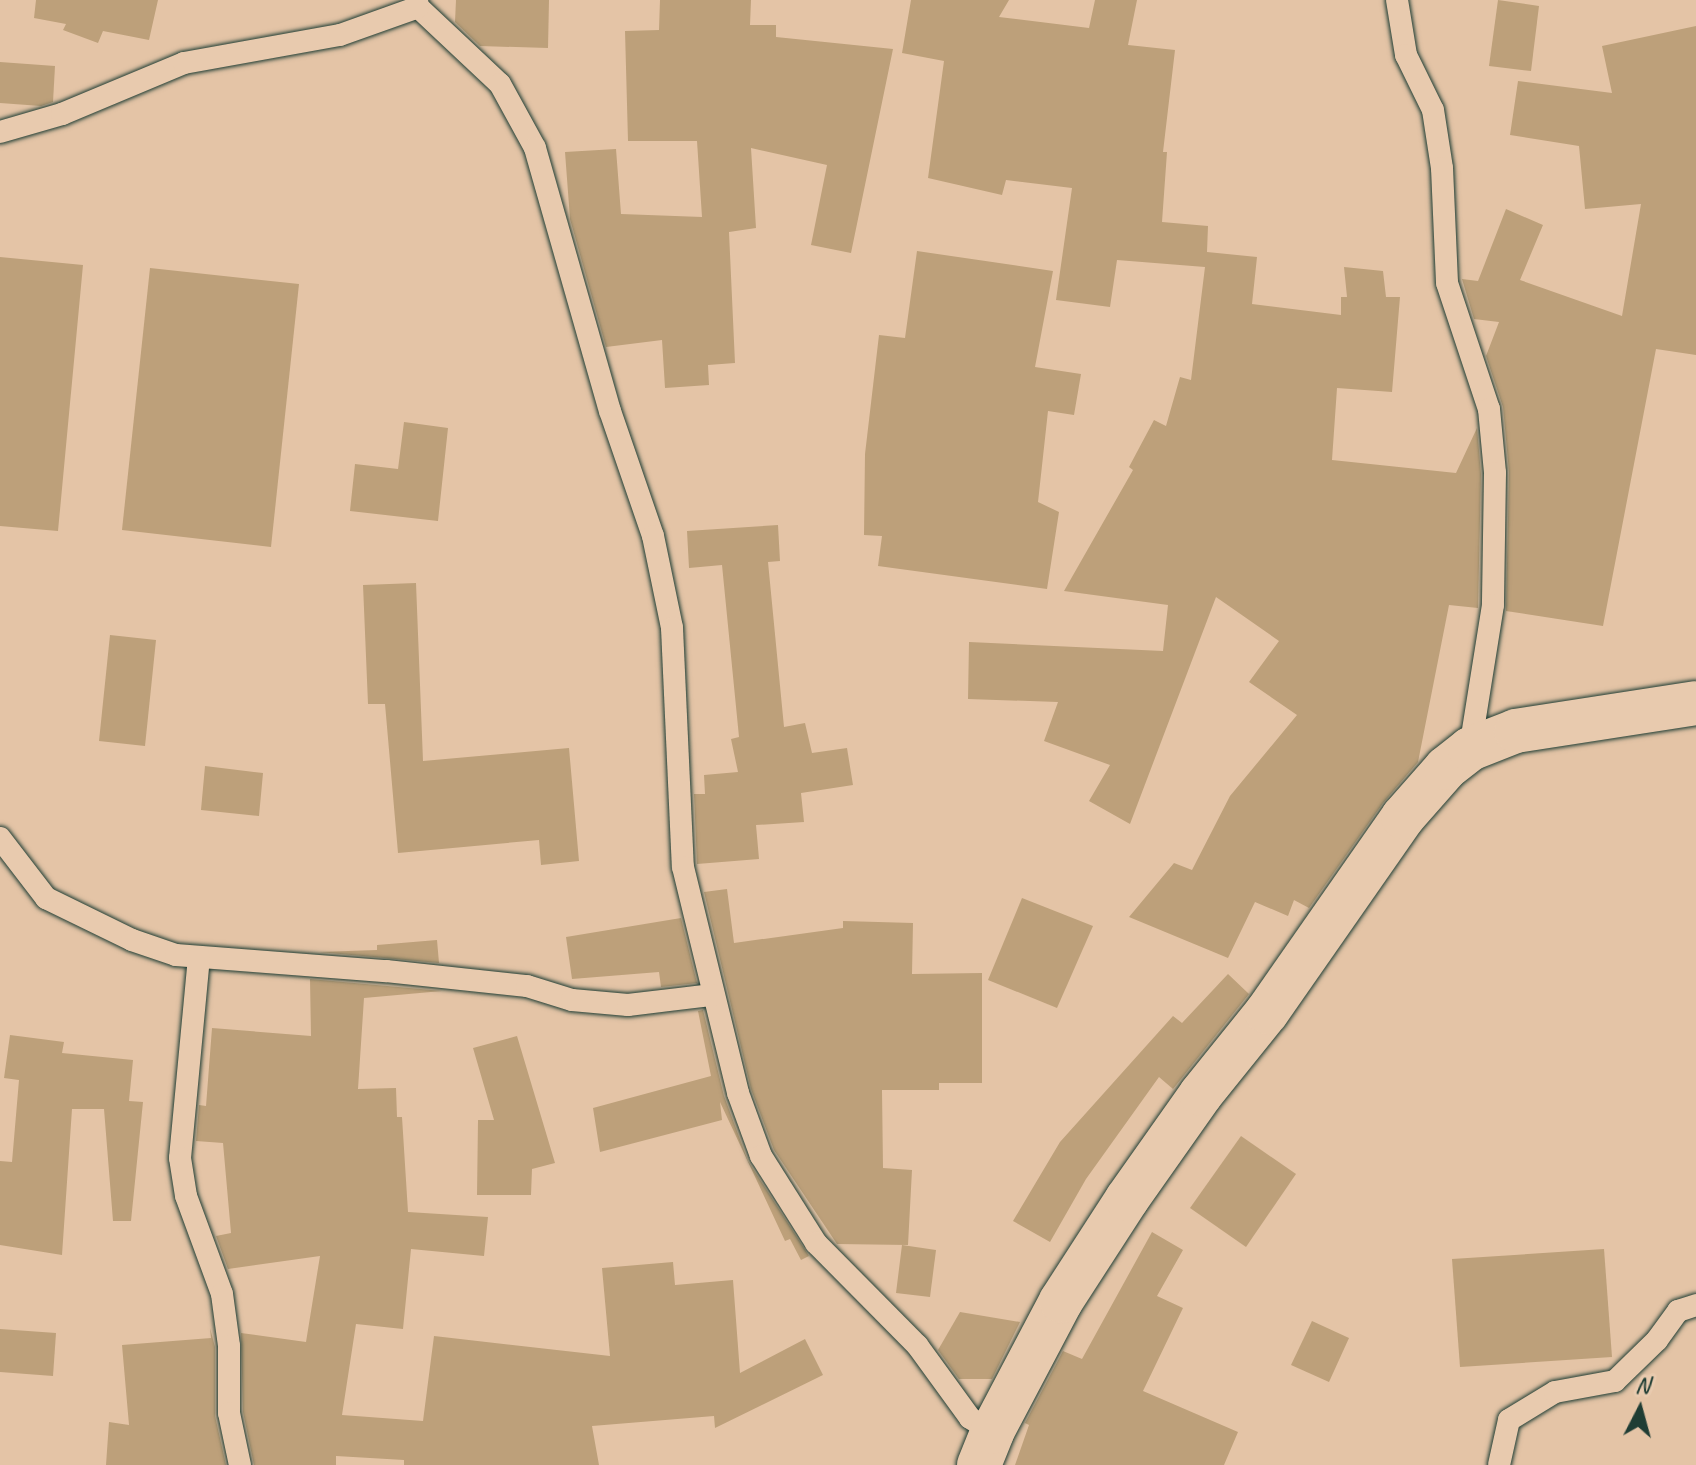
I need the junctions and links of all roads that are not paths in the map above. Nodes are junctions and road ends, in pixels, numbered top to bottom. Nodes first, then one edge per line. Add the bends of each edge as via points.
1 (1397, 0) edge
2 (418, 4) edge
3 (0, 132) edge
4 (1696, 703) edge
5 (1470, 749) junction
6 (0, 838) edge
7 (199, 957) junction
8 (712, 995) junction
9 (1696, 1305) edge
10 (986, 1448) edge
11 (240, 1465) edge
12 (1499, 1465) edge

1 - 5 lane via 1406,55 1433,110 1442,168 1447,283 1489,409 1495,473 1493,605
2 - 3 lane via 340,35 184,63 62,114
2 - 8 lane via 500,84 535,148 610,411 653,536 672,628 683,867
4 - 5 street via 1516,731
5 - 10 street via 1403,817 1135,1188 1061,1301
6 - 7 lane via 46,898 132,940
7 - 8 lane via 527,986 572,1000 628,1005
7 - 11 lane via 180,1158 186,1196 222,1294 229,1413
8 - 10 lane via 761,1156 816,1243 917,1345
9 - 12 lane via 1678,1311 1615,1381 1555,1392 1509,1420

